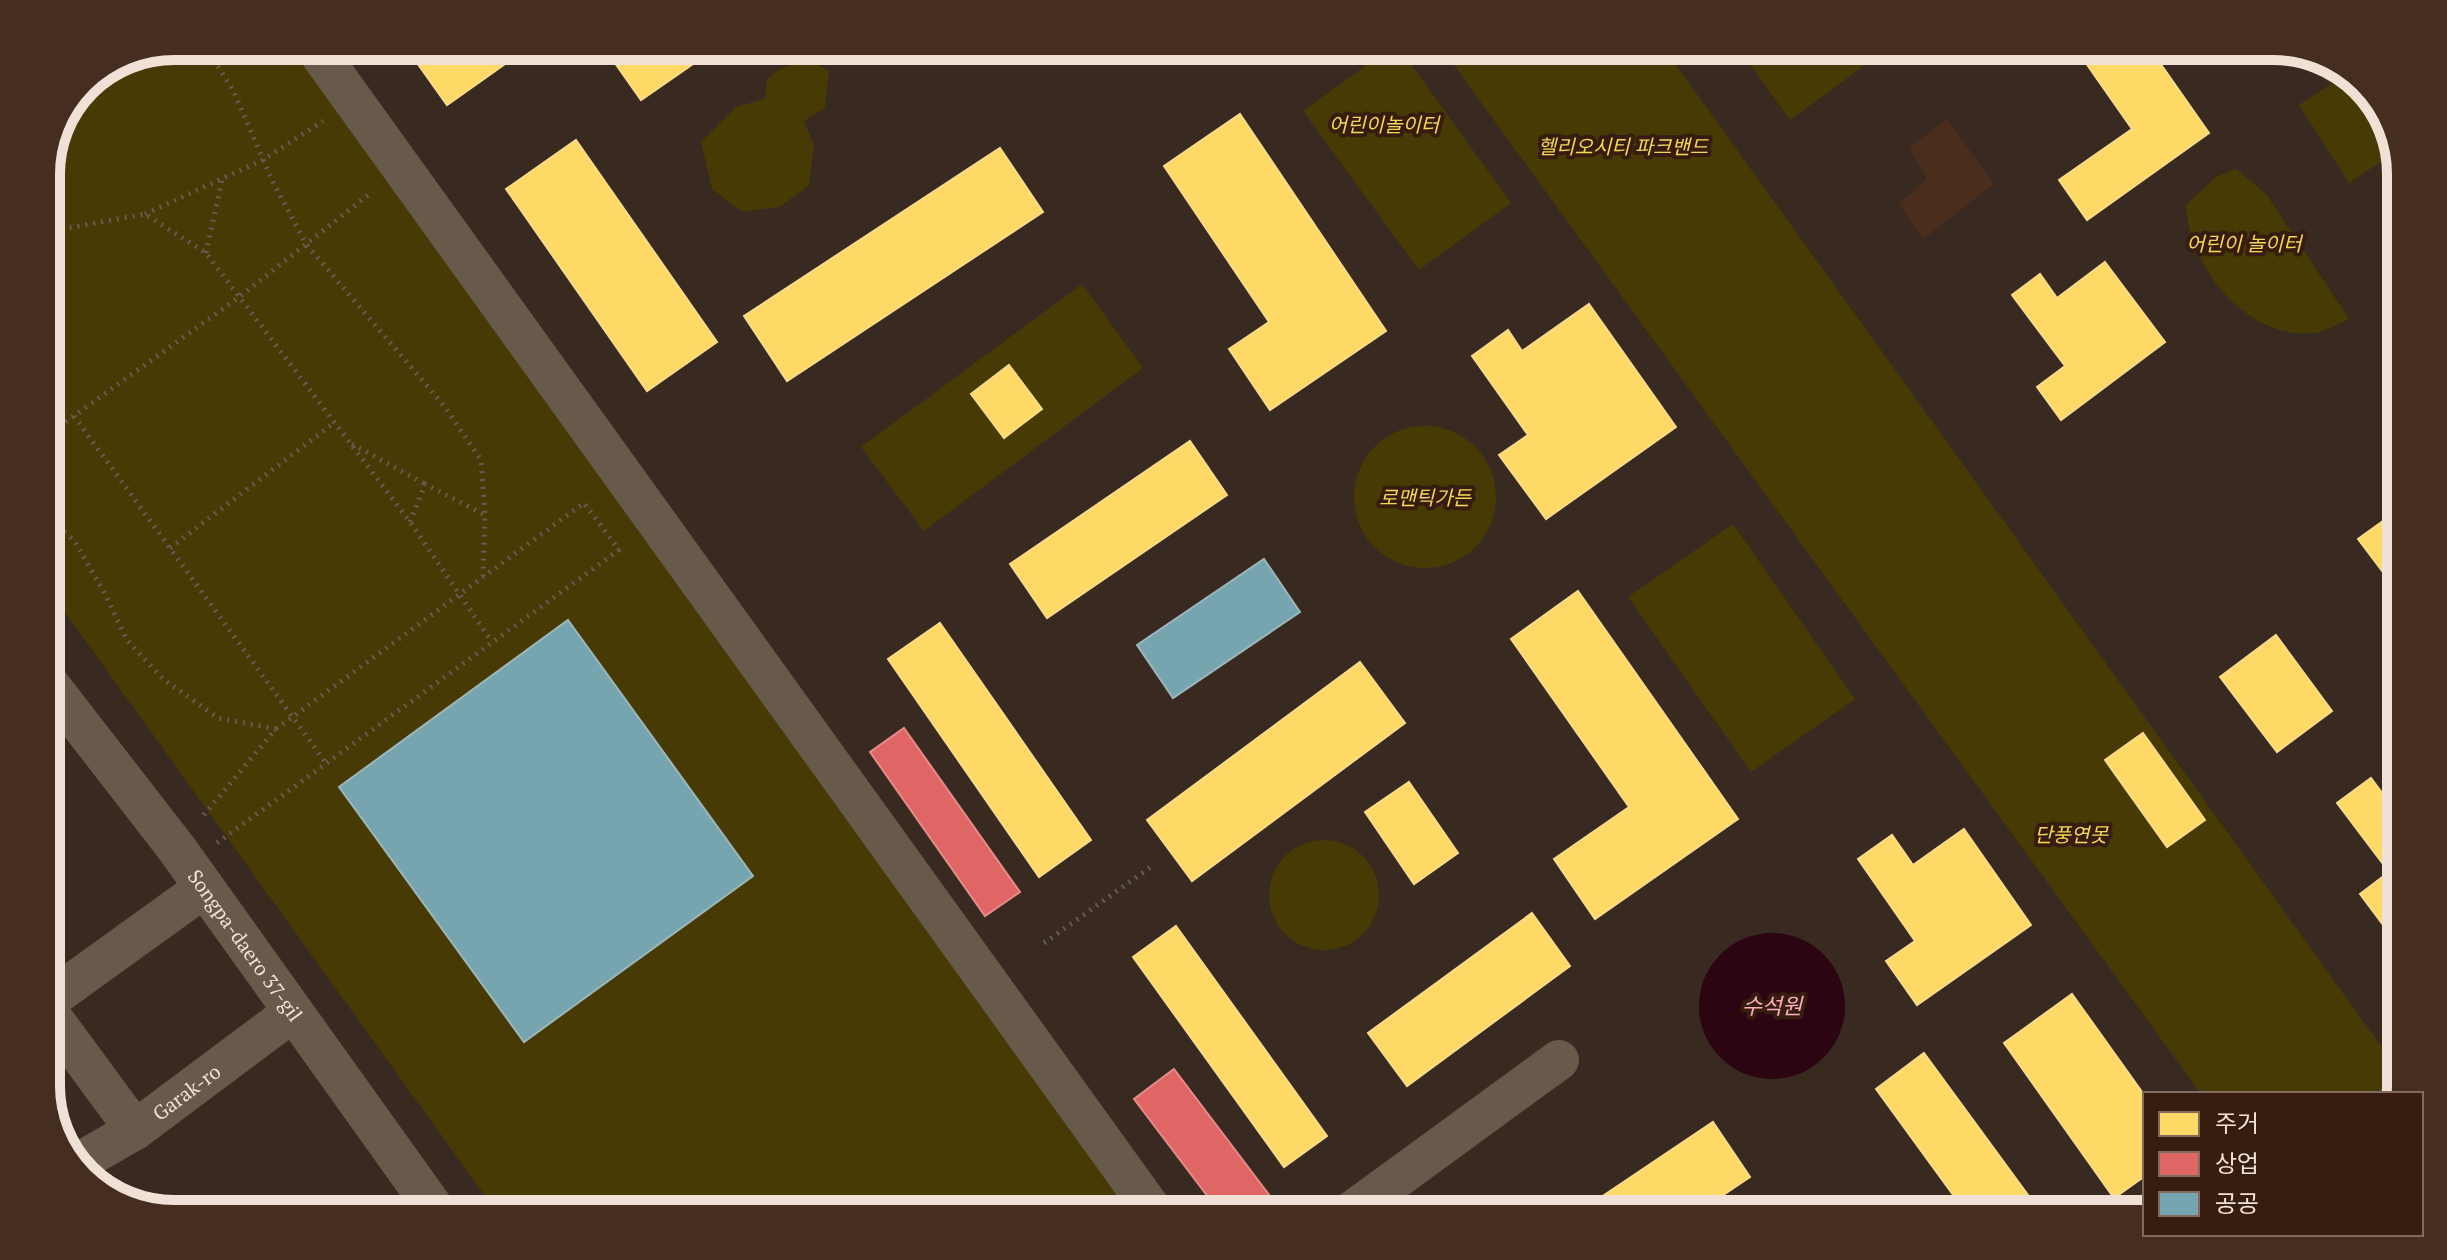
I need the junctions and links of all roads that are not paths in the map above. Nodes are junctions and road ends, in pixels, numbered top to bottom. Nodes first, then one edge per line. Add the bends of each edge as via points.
1 (324, 60) edge
2 (60, 696) edge
3 (204, 888) junction
4 (60, 992) edge
5 (293, 1012) junction
6 (60, 1028) edge
7 (1559, 1060) dead end
8 (135, 1130) junction
9 (86, 1158) edge
10 (415, 1200) edge
11 (1145, 1200) edge
12 (1367, 1200) edge

1 - 11 street
2 - 3 street, Songpa-daero 37-gil via 196,847
3 - 4 street
3 - 5 street, Songpa-daero 37-gil
5 - 8 street, Garak-ro
5 - 10 street, Songpa-daero 37-gil
6 - 8 street
7 - 12 street
8 - 9 street, Garak-ro

